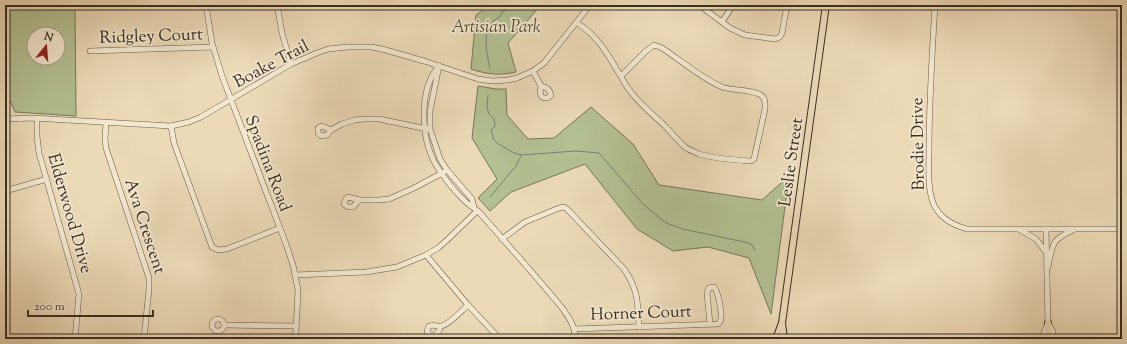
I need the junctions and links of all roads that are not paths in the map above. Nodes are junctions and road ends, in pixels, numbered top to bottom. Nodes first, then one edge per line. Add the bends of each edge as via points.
1 (206, 5) edge
2 (278, 5) edge
3 (590, 5) edge
4 (699, 5) edge
5 (733, 5) edge
6 (787, 5) edge
7 (826, 5) edge
8 (935, 5) edge
9 (577, 22) junction
10 (722, 22) junction
11 (213, 47) junction
12 (90, 51) dead end
13 (291, 64) junction
14 (439, 66) junction
15 (533, 71) junction
16 (621, 76) junction
17 (541, 86) dead end
18 (230, 101) junction
19 (5, 119) edge
20 (37, 119) junction
21 (106, 123) junction
22 (171, 126) junction
23 (428, 129) junction
24 (331, 130) dead end
25 (445, 171) junction
26 (47, 179) junction
27 (5, 191) edge
28 (359, 200) dead end
29 (476, 210) junction
30 (280, 228) junction
31 (1019, 229) junction
32 (1046, 229) junction
33 (1122, 229) edge
34 (1075, 230) junction
35 (502, 239) junction
36 (1046, 253) junction
37 (426, 255) junction
38 (295, 276) junction
39 (1046, 277) junction
40 (5, 291) edge
41 (468, 305) junction
42 (782, 323) junction
43 (1048, 323) junction
44 (710, 324) junction
45 (224, 325) dead end
46 (440, 326) dead end
47 (639, 327) junction
48 (296, 329) junction
49 (574, 329) junction
50 (576, 338) edge
51 (7, 339) edge
52 (75, 339) edge
53 (144, 339) edge
54 (292, 339) edge
55 (298, 339) edge
56 (500, 339) edge
57 (776, 339) edge
58 (784, 339) edge
59 (1044, 339) edge
60 (1049, 339) edge
61 (1053, 339) edge

1 - 11 street, Spadina Road
2 - 13 street via 282,33
3 - 9 street, Boake Trail
4 - 10 street
5 - 10 street
6 - 10 street via 782,34 775,39 745,35
7 - 42 main road, Leslie Street
8 - 31 street, Brodie Drive via 929,113 930,184 933,201 946,220 959,227 977,230
9 - 15 street, Boake Trail via 544,63
9 - 16 street via 598,40
11 - 12 street, Ridgley Court
11 - 18 street, Spadina Road
13 - 14 street, Boake Trail via 328,49 359,46
13 - 18 street, Boake Trail
14 - 15 street, Boake Trail via 492,81 517,78
14 - 23 street
15 - 17 street
16 - 16 street via 654,45 719,86 763,96 766,102 755,157 751,161 718,158 686,148 639,101
18 - 22 street, Boake Trail via 201,117
18 - 30 street, Spadina Road
19 - 20 street, Boake Trail
20 - 21 street, Boake Trail
20 - 26 street, Elderwood Drive via 37,142
21 - 22 street, Boake Trail
21 - 53 street, Ava Crescent via 106,148 149,278
22 - 30 street via 174,143 212,248 221,251
23 - 24 street via 378,119 364,119
23 - 25 street via 429,147 436,164
25 - 28 street via 398,196 379,200
25 - 29 street via 451,186
26 - 27 street
26 - 52 street, Elderwood Drive via 79,294
29 - 35 street
29 - 37 street via 447,240
30 - 38 street, Spadina Road
31 - 32 street, Brodie Drive
31 - 36 street via 1036,239
32 - 34 street, Brodie Drive
32 - 36 street
33 - 34 street, Brodie Drive
34 - 39 street via 1055,241
35 - 47 street via 524,222 559,208 568,209 631,279 637,296
35 - 49 street via 563,309
36 - 39 street
37 - 38 street via 397,267 382,270
37 - 41 street
38 - 48 street, Spadina Road via 298,290
39 - 43 street
40 - 51 street
41 - 46 street
41 - 56 street
42 - 57 main road, Leslie Street
42 - 58 main road, Leslie Street
43 - 59 street
43 - 60 main road
43 - 61 street via 1053,332
44 - 44 street, Horner Court via 718,324 722,318 714,287 709,288 707,293
44 - 47 street, Horner Court
45 - 48 street
47 - 49 street, Horner Court
48 - 54 street, Spadina Road
48 - 55 street, Spadina Road
49 - 50 street

